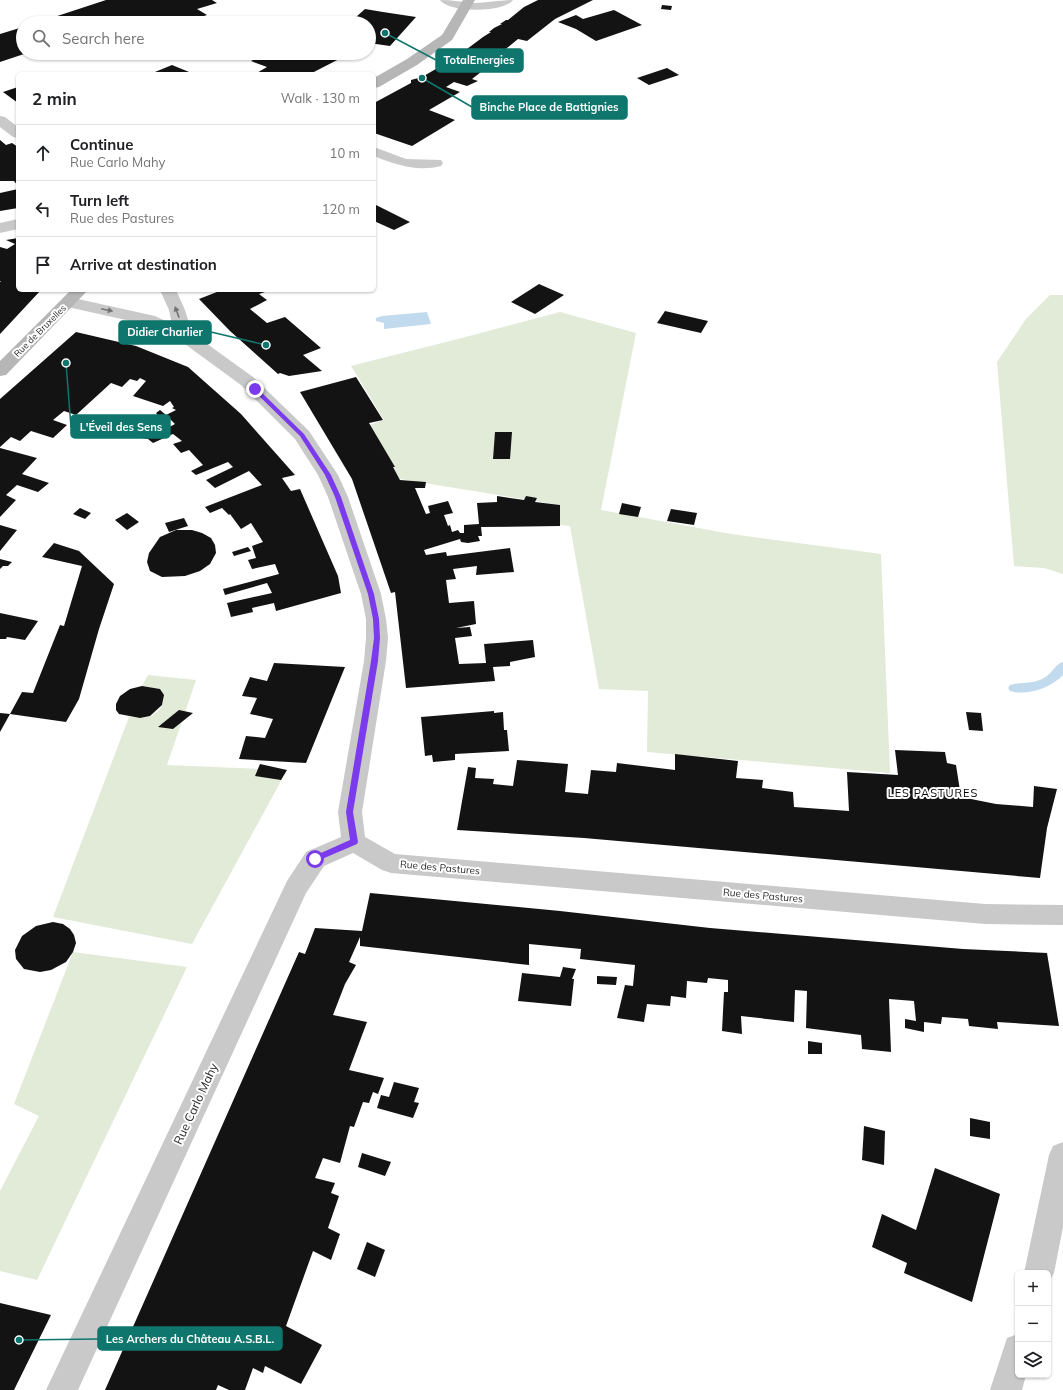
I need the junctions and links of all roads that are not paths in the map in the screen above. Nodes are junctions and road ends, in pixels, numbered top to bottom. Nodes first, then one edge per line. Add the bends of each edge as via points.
1 (446, 0) edge
2 (507, 0) edge
3 (468, 3) edge
4 (376, 83) edge
5 (0, 120) edge
6 (16, 132) edge
7 (376, 152) edge
8 (436, 163) dead end
9 (16, 224) edge
10 (0, 228) edge
11 (169, 292) edge
12 (74, 296) edge
13 (184, 335) junction
14 (0, 371) edge
15 (354, 842) junction
16 (1063, 915) edge
17 (1063, 1155) edge
18 (1040, 1270) edge
19 (1015, 1360) edge
20 (62, 1390) edge
21 (1006, 1390) edge

1 - 3 street
2 - 3 street via 490,5
3 - 4 main road via 447,37 412,62
5 - 6 street
7 - 8 street via 404,163
9 - 10 street
13 -> 11 street
12 -> 13 street via 149,320
12 - 14 main road, Rue de Bruxelles
13 - 15 street via 247,381 302,435 328,475 338,497 371,594 377,638 350,812
15 - 16 street, Rue des Pastures via 391,863 985,914
15 - 20 street, Rue Carlo Mahy via 315,859 296,888
17 - 18 street
19 - 21 street

